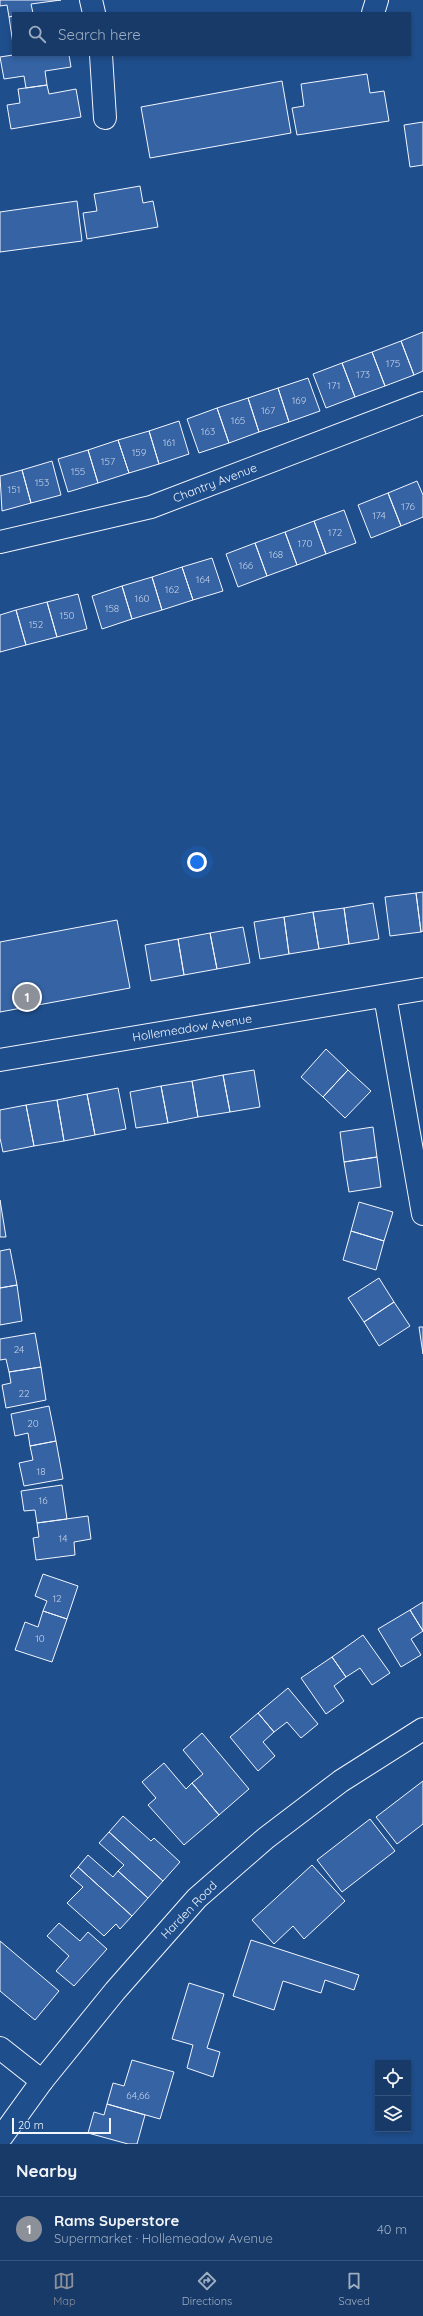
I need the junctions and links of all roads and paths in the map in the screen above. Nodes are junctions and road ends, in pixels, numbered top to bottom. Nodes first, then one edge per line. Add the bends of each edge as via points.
1 (91, 0) edge
2 (377, 0) edge
3 (94, 12) edge
4 (373, 12) edge
5 (101, 56) edge
6 (105, 118) dead end
7 (423, 404) edge
8 (0, 542) edge
9 (423, 989) edge
10 (385, 996) junction
11 (0, 1060) edge
12 (423, 1214) edge
13 (423, 1729) edge
14 (0, 2048) edge
15 (42, 2082) junction
16 (0, 2139) edge

1 - 3 street
2 - 4 street
5 - 6 street
7 - 8 street, Chantry Avenue via 151,507
9 - 10 street, Hollemeadow Avenue
10 - 11 street, Hollemeadow Avenue
10 - 12 street
13 - 15 street, Harden Road via 341,1781 266,1838 197,1898 115,1991
14 - 15 street
15 - 16 street, Harden Road

